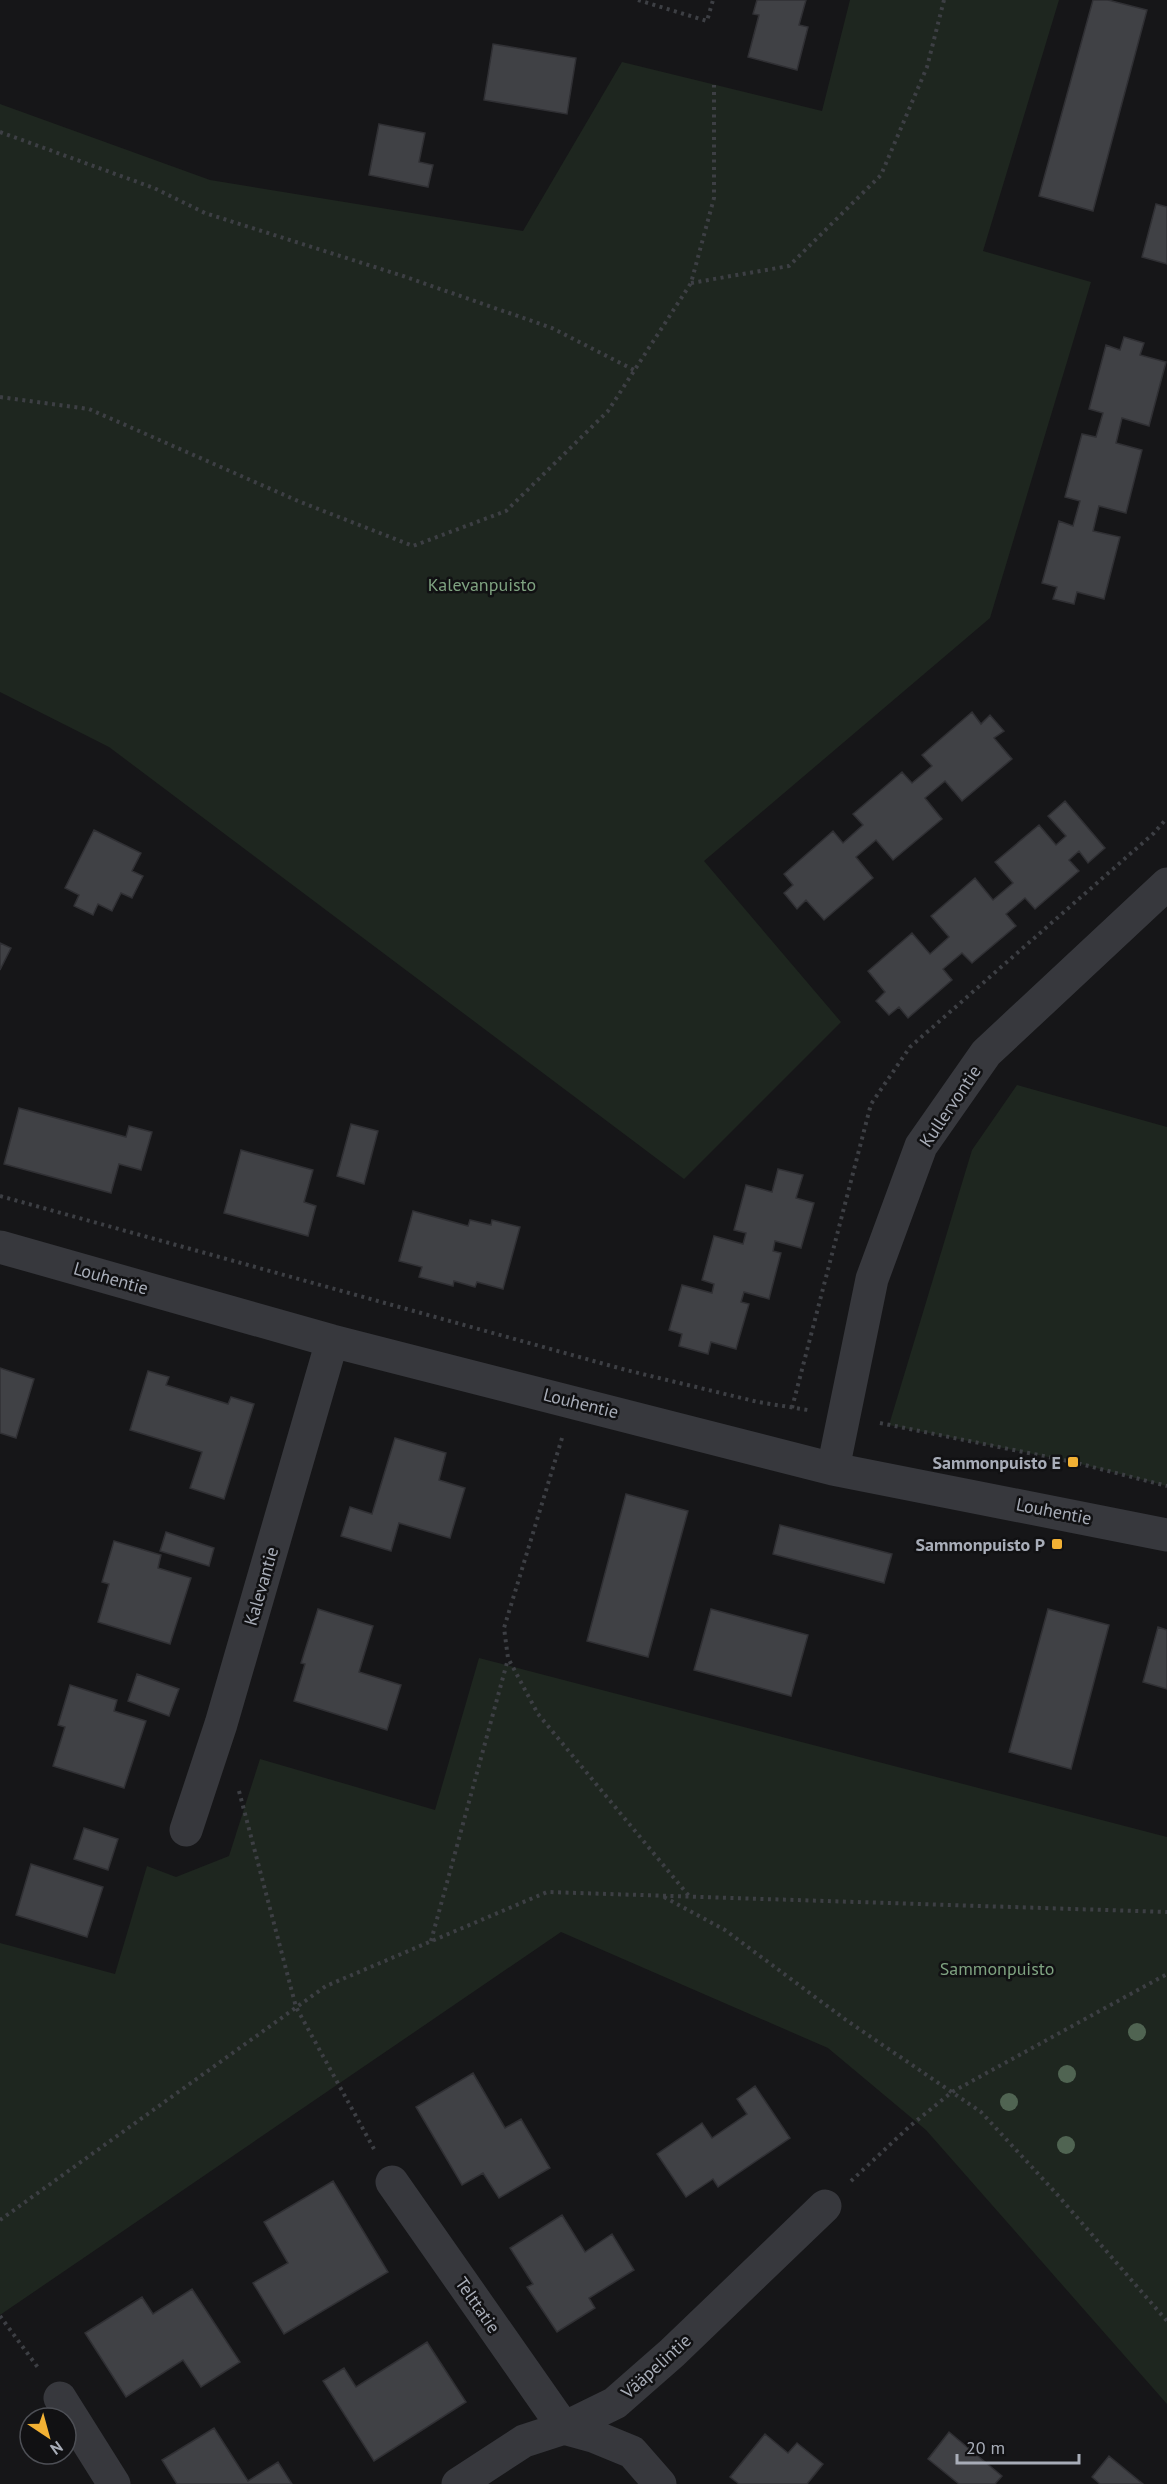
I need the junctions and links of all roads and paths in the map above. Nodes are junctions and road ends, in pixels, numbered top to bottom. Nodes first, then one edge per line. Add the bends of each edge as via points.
1 (638, 0) edge
2 (713, 0) edge
3 (944, 0) edge
4 (714, 85) dead end
5 (0, 132) edge
6 (691, 283) junction
7 (634, 370) junction
8 (0, 397) edge
9 (1167, 884) edge
10 (0, 1196) edge
11 (0, 1247) edge
12 (332, 1341) junction
13 (586, 1359) junction
14 (574, 1401) junction
15 (845, 1416) junction
16 (833, 1469) junction
17 (1167, 1486) edge
18 (1167, 1535) edge
19 (508, 1658) junction
20 (236, 1780) dead end
21 (186, 1830) dead end
22 (661, 1895) junction
23 (689, 1897) junction
24 (1167, 1912) edge
25 (431, 1941) junction
26 (1167, 1974) edge
27 (297, 2007) junction
28 (952, 2092) junction
29 (392, 2182) joint
30 (825, 2206) joint
31 (0, 2220) edge
32 (0, 2316) edge
33 (1167, 2322) edge
34 (60, 2398) joint
35 (564, 2428) junction
36 (114, 2484) edge
37 (458, 2484) edge
38 (660, 2484) edge

1 - 2 path via 707,21
3 - 6 path via 927,67 881,175 789,266
4 - 6 path via 714,198
5 - 7 path via 154,188 205,213 552,328
6 - 7 path
7 - 8 path via 608,411 506,511 413,546 298,501 89,409
9 - 15 street, Kullervontie via 986,1053 921,1146 872,1279
10 - 13 path
11 - 12 street, Louhentie
12 - 14 street, Louhentie
12 - 21 street, Kalevantie via 221,1724
13 - 14 path
13 - 15 path via 758,1402
14 - 16 street, Louhentie
14 - 19 path via 504,1628
15 - 16 street, Kullervontie
15 - 17 path via 1073,1462
16 - 18 street, Louhentie
19 - 23 path via 538,1714
19 - 25 path
20 - 27 path
22 - 23 path
22 - 25 path via 547,1892
22 - 28 path via 725,1930
23 - 24 path
25 - 27 path via 326,1986
26 - 28 path
27 - 29 path
27 - 31 path
28 - 30 path
28 - 33 path via 981,2112
29 - 35 street, Telttatie
30 - 35 street, Vääpelintie via 615,2403
32 - 34 path
34 - 36 street
35 - 37 street, Vääpelintie via 525,2441
35 - 38 street via 632,2452

